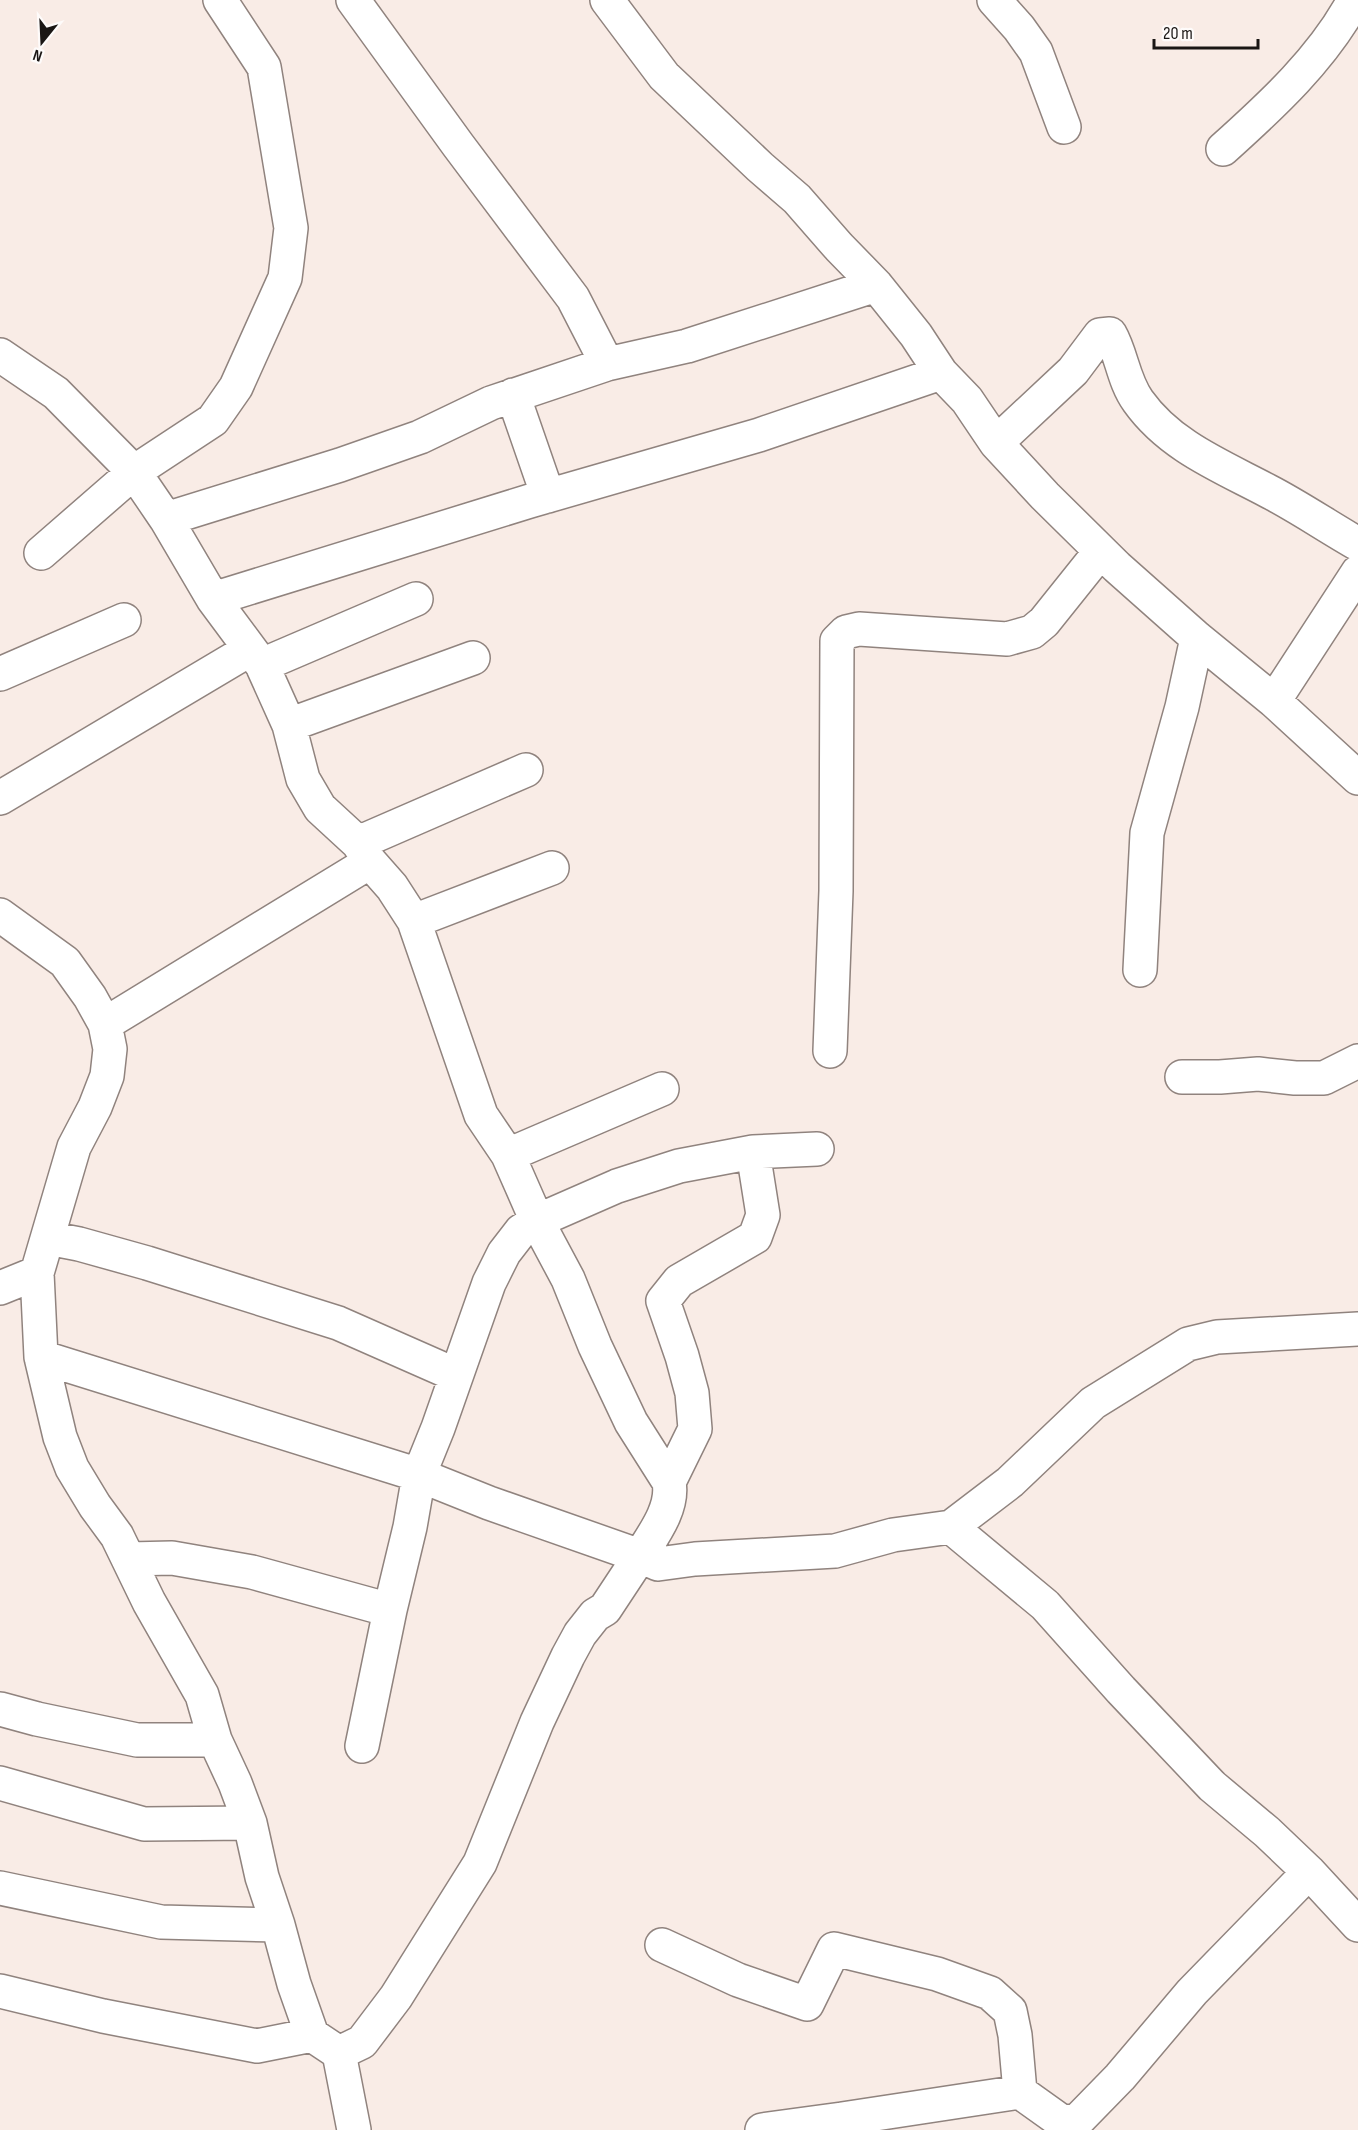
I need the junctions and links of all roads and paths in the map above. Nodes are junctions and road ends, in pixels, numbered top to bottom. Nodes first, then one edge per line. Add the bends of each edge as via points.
1 (220, 0) edge
2 (353, 0) edge
3 (607, 0) edge
4 (994, 0) edge
5 (1354, 0) edge
6 (1064, 126) dead end
7 (1223, 149) dead end
8 (876, 285) junction
9 (0, 355) edge
10 (607, 364) junction
11 (941, 373) junction
12 (513, 395) junction
13 (996, 443) junction
14 (135, 472) junction
15 (548, 496) junction
16 (165, 519) junction
17 (1358, 544) edge
18 (1100, 552) junction
19 (41, 553) dead end
20 (1358, 572) edge
21 (213, 599) junction
22 (416, 599) dead end
23 (124, 620) dead end
24 (1197, 638) junction
25 (256, 657) junction
26 (473, 658) dead end
27 (0, 674) edge
28 (1274, 701) junction
29 (289, 725) junction
30 (526, 770) dead end
31 (1358, 778) edge
32 (0, 798) edge
33 (364, 852) junction
34 (552, 868) dead end
35 (0, 915) edge
36 (414, 921) junction
37 (1140, 970) dead end
38 (105, 1024) junction
39 (830, 1051) dead end
40 (1358, 1061) edge
41 (1182, 1077) dead end
42 (662, 1089) dead end
43 (817, 1149) dead end
44 (753, 1152) junction
45 (507, 1155) junction
46 (537, 1221) junction
47 (48, 1238) junction
48 (37, 1273) junction
49 (0, 1288) edge
50 (1358, 1329) edge
51 (41, 1357) junction
52 (456, 1375) junction
53 (419, 1475) junction
54 (669, 1482) junction
55 (951, 1527) junction
56 (640, 1556) junction
57 (129, 1559) junction
58 (390, 1610) junction
59 (0, 1708) edge
60 (215, 1740) junction
61 (362, 1746) dead end
62 (0, 1783) edge
63 (250, 1823) junction
64 (1309, 1872) junction
65 (0, 1888) edge
66 (278, 1925) junction
67 (1358, 1925) edge
68 (662, 1945) dead end
69 (0, 1991) edge
70 (312, 2035) junction
71 (339, 2053) junction
72 (1020, 2092) junction
73 (843, 2125) edge
74 (354, 2130) edge
75 (762, 2130) edge

1 - 14 street via 264,67 291,228 285,278 236,387 213,420
2 - 10 street via 573,298
3 - 8 street via 664,76 797,199
4 - 6 street via 1036,52
5 - 7 street via 1318,54
8 - 10 street via 687,346
8 - 11 street
9 - 14 street via 56,393
10 - 12 street
11 - 13 street via 967,400
11 - 15 street via 759,435
12 - 15 street
12 - 16 street via 410,441
13 - 17 street via 1073,371 1100,335 1107,333 1134,394 1166,431 1204,459 1269,491
13 - 18 street
14 - 16 street
14 - 19 street
15 - 21 street
16 - 21 street
18 - 24 street
18 - 39 street via 1032,632 1008,639 859,629 846,632 837,641 836,891
20 - 28 street
21 - 25 street
22 - 25 street
23 - 27 street
24 - 28 street
24 - 37 street via 1147,832
25 - 29 street
25 - 32 street
26 - 29 street
28 - 31 street
29 - 33 street via 303,779 320,808
30 - 33 street
33 - 36 street
33 - 38 street
34 - 36 street
35 - 38 street via 64,962
36 - 45 street via 481,1115
38 - 47 street via 110,1049 107,1076 74,1147
40 - 41 street via 1324,1078 1258,1074
42 - 45 street
43 - 44 street
44 - 46 street via 679,1166 617,1186
44 - 54 street via 763,1215 756,1237 679,1281 663,1301 692,1393 694,1429
45 - 46 street
46 - 52 street via 520,1231 504,1253
46 - 54 street via 568,1279 594,1346 631,1422
47 - 48 street
47 - 52 street via 147,1263 338,1323
48 - 49 street
48 - 51 street
50 - 55 street via 1217,1337 1188,1344 1093,1403 1010,1482
51 - 53 street
51 - 57 street via 60,1437 72,1468
52 - 53 street
53 - 56 street
53 - 58 street
54 - 56 street via 664,1514
55 - 56 street via 893,1535 835,1551 658,1564
55 - 64 street via 1045,1605 1212,1786
56 - 71 street via 568,1656 480,1863 433,1940 362,2042
57 - 58 street via 172,1558 252,1572
57 - 60 street via 201,1695
58 - 61 street
59 - 60 street via 137,1740
60 - 63 street
62 - 63 street via 144,1824
63 - 66 street
64 - 67 street
64 - 72 street via 1192,1992 1078,2120 1062,2122
65 - 66 street via 161,1922
66 - 70 street
68 - 72 street via 738,1980 807,2004 834,1949 937,1974 990,1993 1010,2011
69 - 70 street via 257,2046
70 - 71 street
71 - 74 street
72 - 73 street
73 - 75 street

